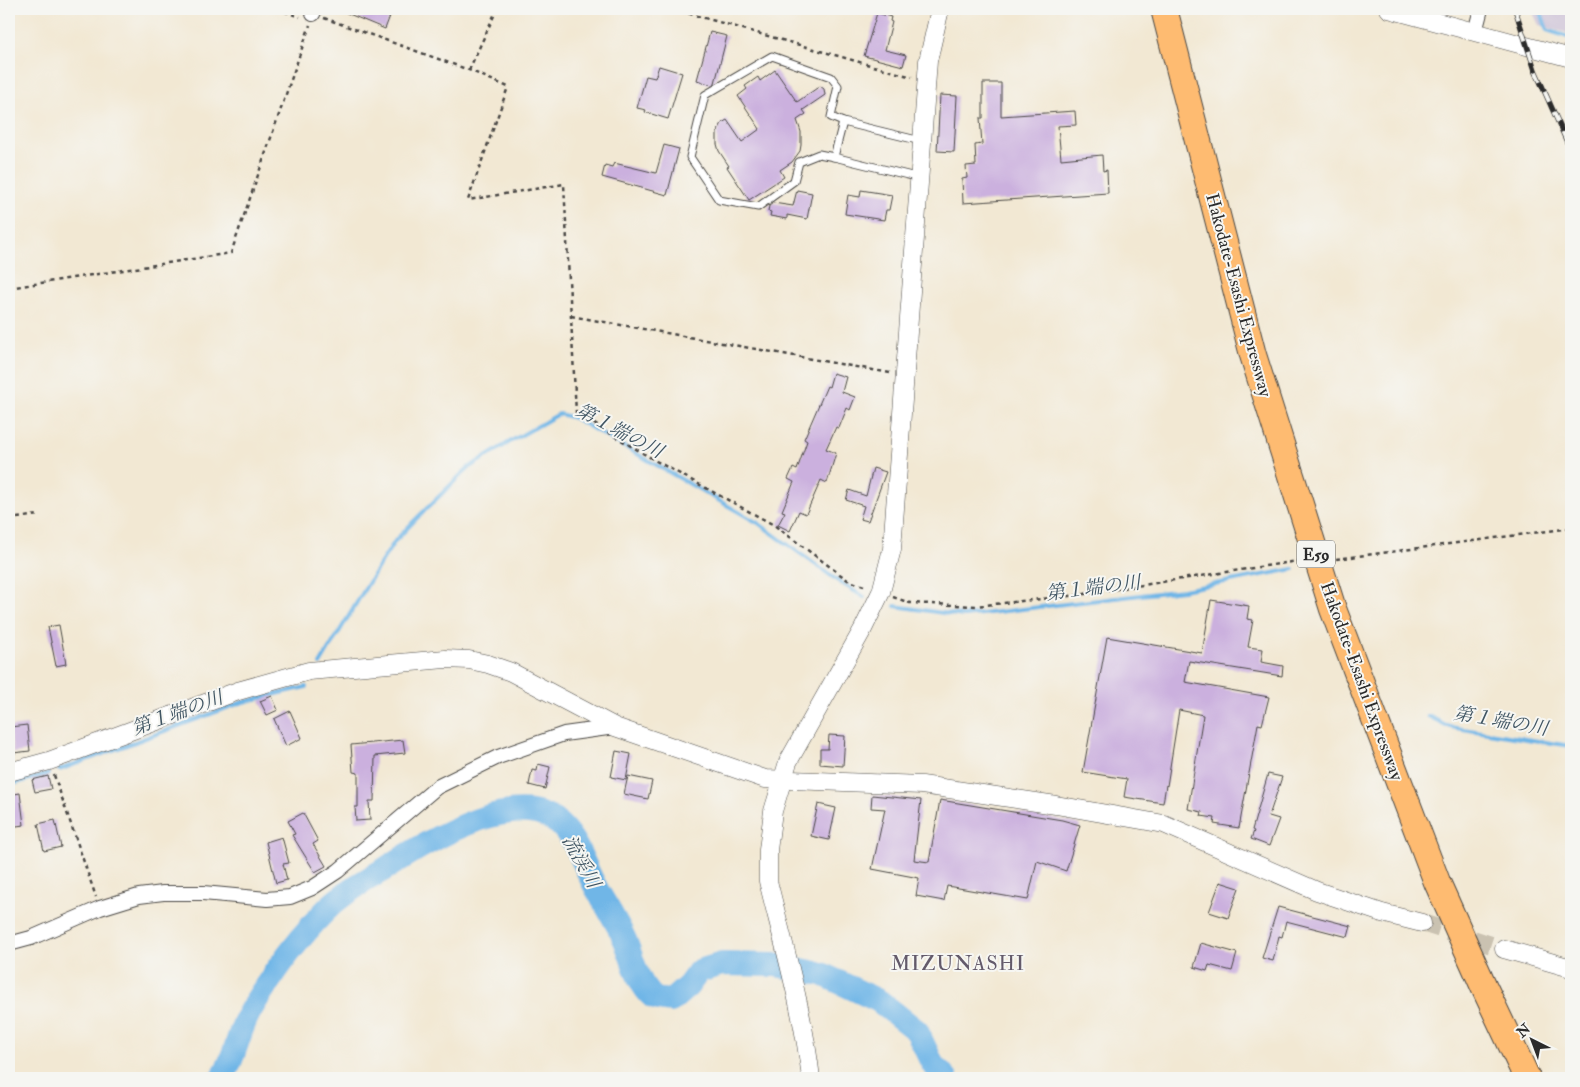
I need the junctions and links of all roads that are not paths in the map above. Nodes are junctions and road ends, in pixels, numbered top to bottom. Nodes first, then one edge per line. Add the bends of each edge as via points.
1 (940, 9) edge
2 (1164, 9) edge
3 (1390, 9) edge
4 (1481, 9) edge
5 (1475, 32) junction
6 (1571, 58) edge
7 (843, 122) junction
8 (922, 141) junction
9 (834, 157) junction
10 (920, 178) junction
11 (616, 727) junction
12 (9, 772) edge
13 (783, 780) junction
14 (1422, 923) tunnel mouth
15 (9, 944) edge
16 (1504, 949) tunnel mouth
17 (1571, 968) edge
18 (811, 1078) edge
19 (1527, 1078) edge

1 - 8 street via 928,61
2 - 19 highway, Hakodate-Esashi Expressway / E59 via 1253,355 1333,609 1437,882
3 - 5 street
4 - 5 street
5 - 6 street
7 - 8 lane
7 - 9 lane
7 - 9 lane via 831,117 838,86 831,77 772,56 705,96 690,157 719,200 758,206 794,181 799,162 819,154
8 - 10 street
9 - 10 lane
10 - 13 street via 892,549 887,573 863,629 788,762
11 - 12 street via 511,672 469,660 445,659 309,670 238,691 49,761
11 - 13 street via 765,779
11 - 15 street via 564,734 498,758 437,787 338,871 312,888 290,897 266,899 203,893 139,896
13 - 14 street via 922,785 1056,804 1164,824 1317,891 1382,914
13 - 18 street via 773,811 768,881 801,1016
16 - 17 street

